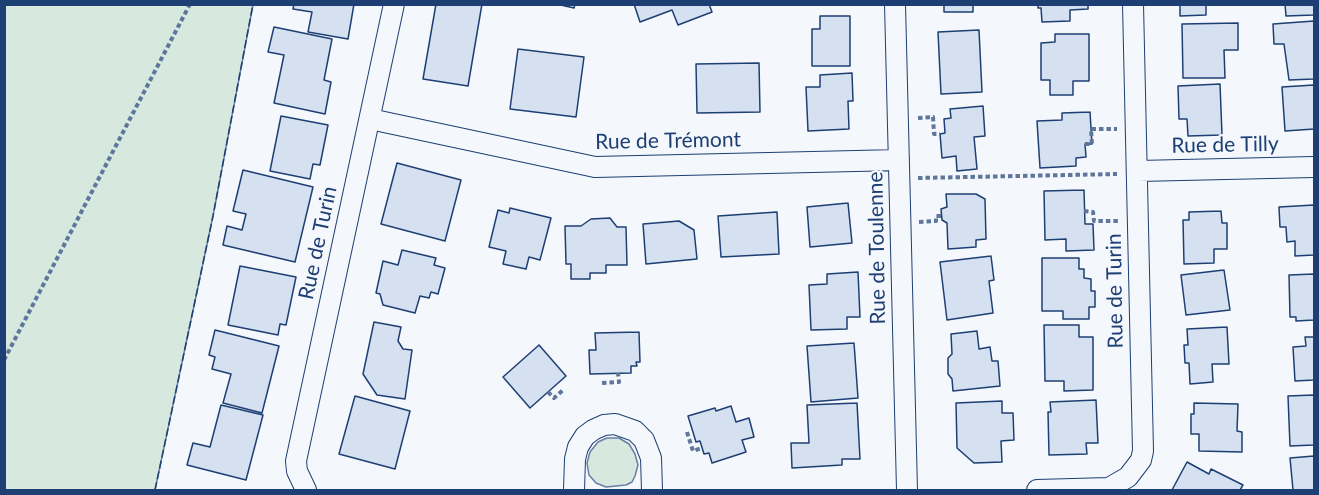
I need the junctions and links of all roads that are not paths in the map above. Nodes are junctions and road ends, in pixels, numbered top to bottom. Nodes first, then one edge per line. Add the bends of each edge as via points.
1 (394, 4) edge
2 (896, 4) edge
3 (1133, 4) edge
4 (370, 118) junction
5 (899, 160) junction
6 (1314, 167) edge
7 (1129, 173) junction
8 (306, 490) edge
9 (573, 490) edge
10 (652, 490) edge
11 (907, 490) edge
12 (1037, 490) edge

1 - 4 street, Rue de Turin
2 - 5 street, Rue de Toulenne
3 - 7 street, Rue de Turin via 1136,129
4 - 5 street, Rue de Trémont via 595,167
4 - 8 street, Rue de Turin via 296,461
5 - 11 street, Rue de Toulenne
6 - 7 street, Rue de Tilly
7 - 12 street, Rue de Turin via 1138,220 1141,460 1128,477 1108,488
9 - 10 street via 575,459 585,436 604,425 615,424 635,431 644,440 651,458

